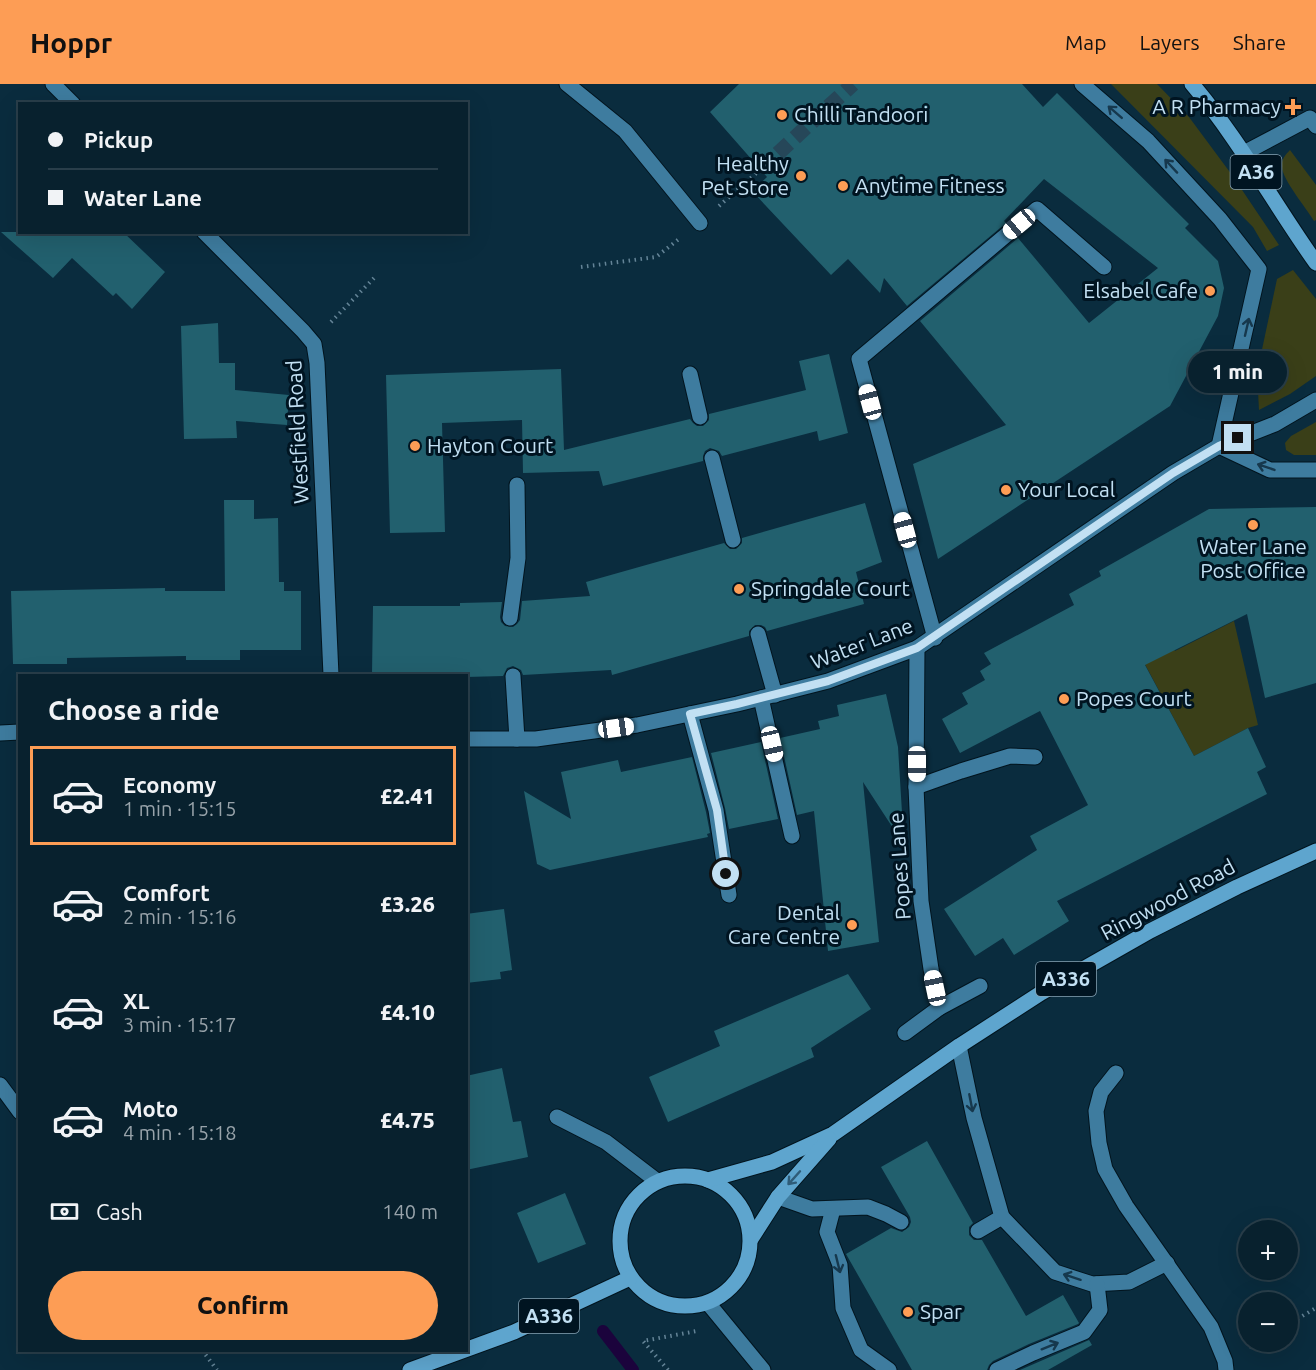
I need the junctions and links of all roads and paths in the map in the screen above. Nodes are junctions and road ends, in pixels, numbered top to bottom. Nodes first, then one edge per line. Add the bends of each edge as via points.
1 (53, 84) edge
2 (567, 84) edge
3 (1082, 84) edge
4 (1192, 84) edge
5 (71, 102) edge
6 (1316, 126) edge
7 (1244, 153) junction
8 (761, 169) tunnel mouth
9 (700, 223) junction
10 (206, 234) edge
11 (1316, 263) edge
12 (581, 267) dead end
13 (1104, 267) dead end
14 (375, 277) dead end
15 (314, 344) junction
16 (690, 374) dead end
17 (1316, 400) edge
18 (700, 417) dead end
19 (1219, 446) junction
20 (712, 458) dead end
21 (1316, 470) edge
22 (516, 485) dead end
23 (733, 540) dead end
24 (510, 618) dead end
25 (758, 634) dead end
26 (934, 638) junction
27 (917, 648) junction
28 (331, 674) edge
29 (513, 676) dead end
30 (768, 696) junction
31 (690, 714) junction
32 (18, 732) edge
33 (0, 733) edge
34 (468, 739) edge
35 (517, 739) junction
36 (1035, 757) dead end
37 (916, 787) junction
38 (792, 836) dead end
39 (1316, 851) edge
40 (729, 895) dead end
41 (980, 986) dead end
42 (939, 1008) junction
43 (905, 1033) dead end
44 (959, 1046) junction
45 (1116, 1073) dead end
46 (0, 1085) edge
47 (18, 1109) edge
48 (557, 1117) dead end
49 (833, 1134) junction
50 (708, 1180) junction
51 (657, 1181) junction
52 (778, 1197) junction
53 (833, 1209) junction
54 (1002, 1217) junction
55 (901, 1222) dead end
56 (978, 1231) dead end
57 (751, 1239) junction
58 (1167, 1263) junction
59 (630, 1278) junction
60 (1097, 1284) junction
61 (708, 1303) junction
62 (1316, 1308) edge
63 (1298, 1319) edge
64 (726, 1326) junction
65 (468, 1349) edge
66 (204, 1352) edge
67 (459, 1352) edge
68 (217, 1370) edge
69 (410, 1370) edge
70 (668, 1370) edge
71 (763, 1370) edge
72 (889, 1370) edge
73 (997, 1370) edge
74 (1226, 1370) edge

1 - 5 street
2 - 9 street via 625,131
19 -> 3 street via 1259,269 1220,219 1148,141
4 - 7 main road, A36
6 - 7 street via 1310,118
7 - 11 main road, A36
8 - 9 path
9 - 12 path via 656,257
10 - 15 street, Westfield Road
13 - 26 street via 1037,209 859,359
14 - 15 path
15 - 28 street, Westfield Road
16 - 18 street
17 - 19 street, Water Lane via 1275,424
21 -> 19 street via 1270,470
19 - 26 street, Water Lane via 1163,480
20 - 23 street
22 - 24 street via 518,558
25 - 30 street
26 - 27 street, Water Lane
27 - 30 street, Water Lane via 828,681
27 - 37 street, Popes Lane
29 - 35 street
30 - 31 street, Water Lane
30 - 38 street
31 - 35 street, Water Lane via 637,725
31 - 40 street via 717,810
32 - 33 street
34 - 35 street, Water Lane
36 - 37 street via 1010,756
37 - 42 street, Popes Lane via 921,901
39 - 44 main road, Ringwood Road / A336 via 1150,931 1041,993
41 - 42 street
42 - 43 street
44 - 49 main road, Ringwood Road / A336
44 -> 54 street via 974,1118
45 - 58 street via 1101,1092 1096,1111 1105,1169
46 - 47 street
48 - 51 street via 606,1142
49 - 50 main road, Ringwood Road / A336 via 772,1162
49 -> 52 main road, Ringwood Road / A336
50 - 51 main road via 686,1176
50 - 57 main road via 737,1201 748,1221
51 - 59 main road via 638,1195 625,1213 619,1241
52 - 53 street via 812,1209
52 - 57 main road, Ringwood Road / A336
53 - 55 street via 868,1207
53 -> 72 street via 826,1232 840,1265 843,1308 861,1350
54 - 56 street
60 -> 54 street via 1055,1272
57 - 61 main road via 748,1262 736,1282
58 - 60 street via 1129,1282
58 - 74 street via 1211,1327
59 - 61 main road via 655,1300 676,1306
59 - 65 main road, A336 via 514,1332
73 -> 60 street via 1084,1332 1100,1310
61 - 64 street
62 - 63 path
64 - 70 path via 643,1341
64 - 71 street
66 - 68 path
67 - 69 main road, A336

